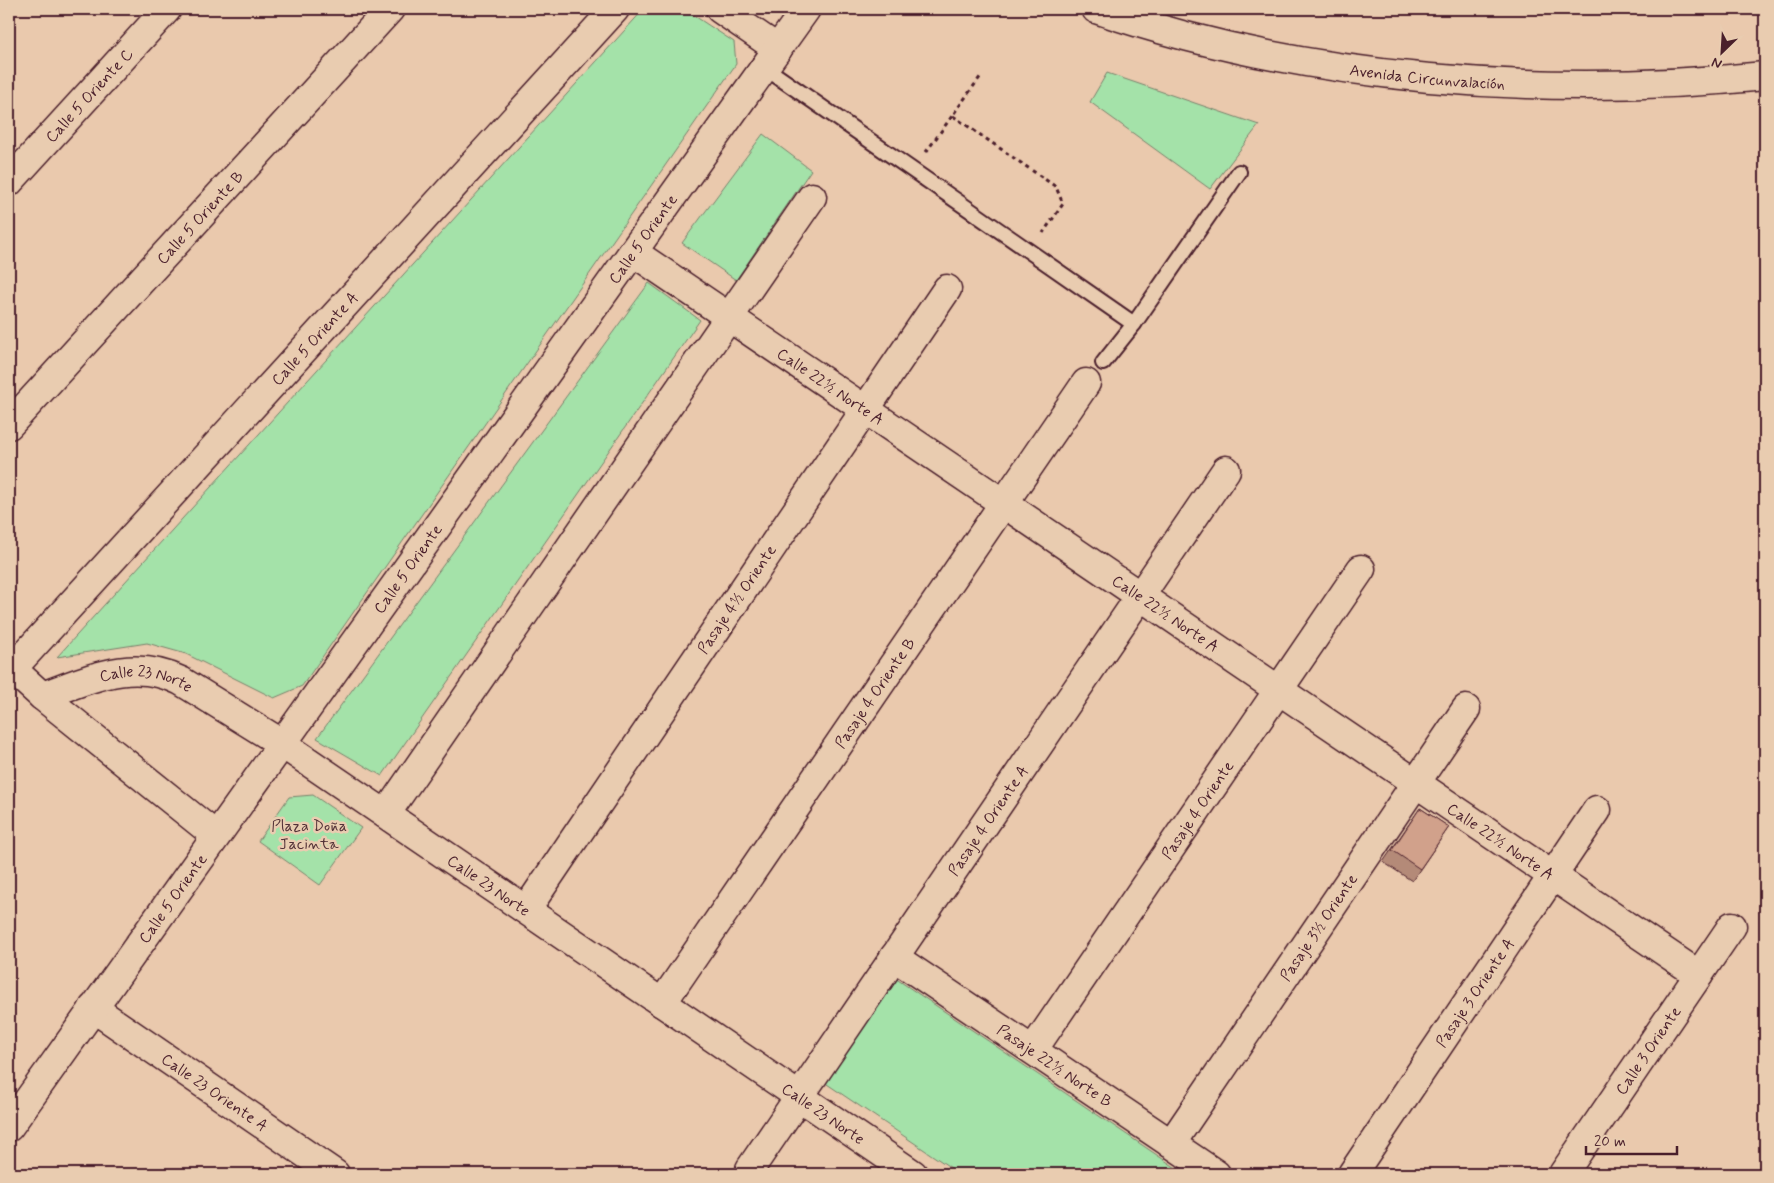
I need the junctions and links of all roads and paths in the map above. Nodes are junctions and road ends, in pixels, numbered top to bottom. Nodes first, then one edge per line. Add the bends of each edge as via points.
1 (166, 9) edge
2 (390, 9) edge
3 (615, 9) edge
4 (720, 9) edge
5 (806, 9) edge
6 (1096, 9) edge
7 (771, 58) junction
8 (981, 76) dead end
9 (1765, 76) edge
10 (953, 116) junction
11 (913, 171) junction
12 (1239, 172) dead end
13 (9, 182) edge
14 (812, 197) dead end
15 (633, 252) junction
16 (1031, 252) junction
17 (947, 289) dead end
18 (729, 317) junction
19 (1134, 324) junction
20 (1094, 373) joint
21 (865, 409) junction
22 (9, 425) edge
23 (1226, 470) dead end
24 (1003, 503) junction
25 (1360, 569) dead end
26 (1140, 595) junction
27 (10, 667) edge
28 (1278, 690) junction
29 (42, 696) junction
30 (1466, 709) dead end
31 (281, 743) junction
32 (1416, 783) junction
33 (1597, 810) dead end
34 (386, 814) junction
35 (215, 835) junction
36 (1553, 876) junction
37 (526, 910) junction
38 (1732, 926) dead end
39 (894, 957) junction
40 (1699, 975) junction
41 (662, 1003) junction
42 (93, 1008) junction
43 (1033, 1050) junction
44 (799, 1096) junction
45 (9, 1127) edge
46 (1171, 1144) junction
47 (750, 1168) dead end
48 (335, 1174) edge
49 (913, 1174) edge
50 (1216, 1174) edge
51 (1352, 1174) edge
52 (1563, 1174) edge

1 - 13 street, Calle 5 Oriente C
2 - 22 street, Calle 5 Oriente B
3 - 27 street, Calle 5 Oriente A
4 - 7 street
5 - 7 street, Calle 5 Oriente
6 - 9 street, Avenida Circunvalación via 1237,48 1312,62 1450,80 1577,86
7 - 11 lane
7 - 15 street, Calle 5 Oriente
8 - 10 path
10 - 11 path
10 - 16 path via 1056,187 1062,204
11 - 16 lane
12 - 19 lane
14 - 18 street
15 - 18 street, Calle 22½ Norte A
15 - 31 street, Calle 5 Oriente
16 - 19 lane
17 - 21 street, Pasaje 4½ Oriente
18 - 21 street, Calle 22½ Norte A
18 - 34 street
19 - 20 lane
20 - 24 street, Pasaje 4 Oriente B
21 - 24 street, Calle 22½ Norte A
21 - 37 street, Pasaje 4½ Oriente
23 - 26 street, Pasaje 4 Oriente A
24 - 26 street, Calle 22½ Norte A
24 - 41 street, Pasaje 4 Oriente B
25 - 28 street, Pasaje 4 Oriente
26 - 28 street, Calle 22½ Norte A
26 - 39 street, Pasaje 4 Oriente A
27 - 29 street
28 - 32 street, Calle 22½ Norte A
28 - 43 street, Pasaje 4 Oriente
29 - 31 street, Calle 23 Norte via 107,674 133,669 155,671 181,681
29 - 35 street
30 - 32 street, Pasaje 3½ Oriente
31 - 34 street, Calle 23 Norte
31 - 35 street, Calle 5 Oriente
32 - 36 street, Calle 22½ Norte A
32 - 46 street, Pasaje 3½ Oriente
33 - 36 street, Pasaje 3 Oriente A
34 - 37 street, Calle 23 Norte
35 - 42 street, Calle 5 Oriente
36 - 40 street, Calle 22½ Norte A
36 - 51 street, Pasaje 3 Oriente A
37 - 41 street, Calle 23 Norte
38 - 40 street, Calle 3 Oriente
39 - 43 street, Pasaje 22½ Norte B
39 - 44 street, Pasaje 4 Oriente A
40 - 52 street, Calle 3 Oriente
41 - 44 street, Calle 23 Norte
42 - 45 street, Calle 5 Oriente
42 - 48 street, Calle 23 Oriente A
43 - 46 street, Pasaje 22½ Norte B
44 - 47 street, Pasaje 4 Oriente A
44 - 49 street, Calle 23 Norte
46 - 50 street, Pasaje 22½ Norte B

